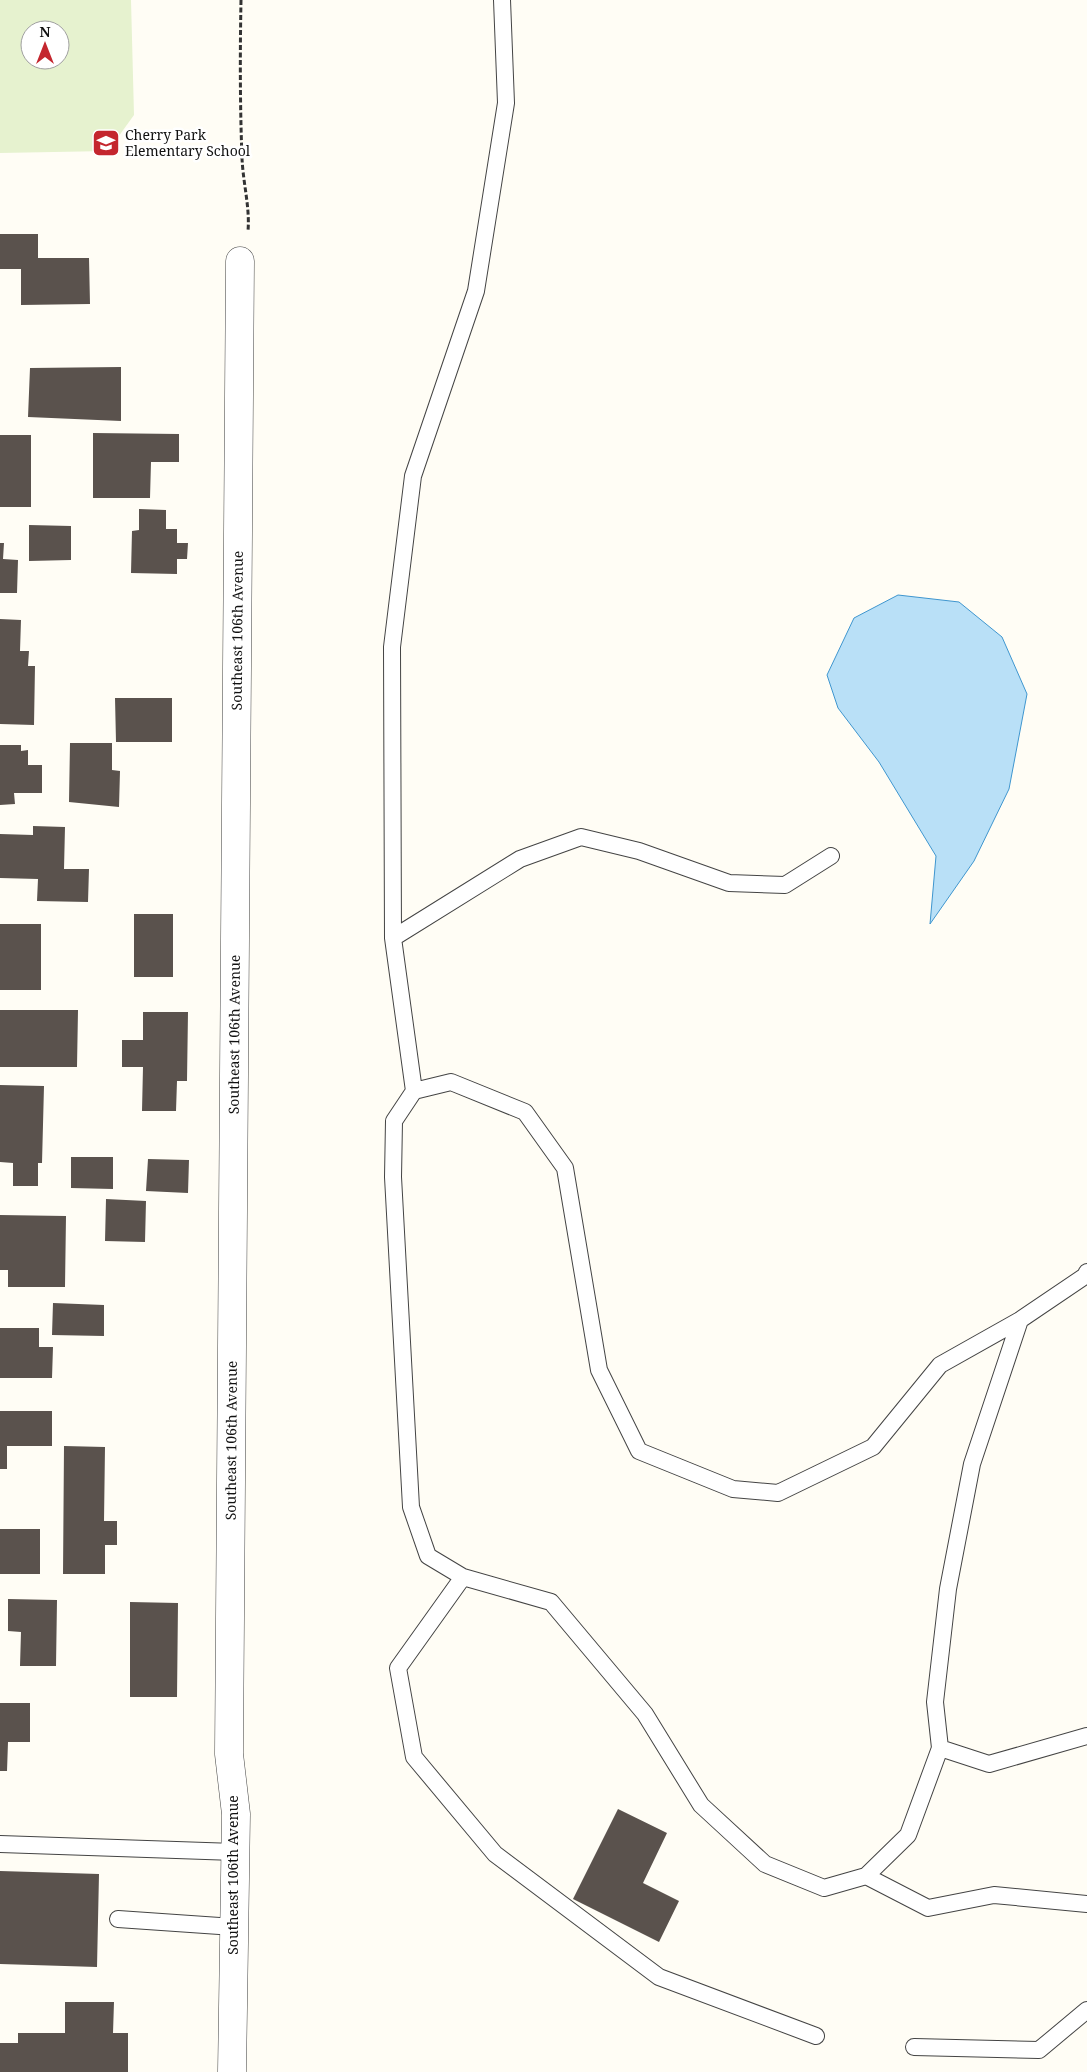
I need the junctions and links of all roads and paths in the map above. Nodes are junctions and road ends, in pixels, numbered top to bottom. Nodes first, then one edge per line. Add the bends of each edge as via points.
1 (241, 0) edge
2 (502, 0) edge
3 (240, 261) joint
4 (831, 856) dead end
5 (393, 938) junction
6 (414, 1091) junction
7 (1087, 1272) edge
8 (1020, 1320) junction
9 (463, 1577) junction
10 (1087, 1736) edge
11 (940, 1748) junction
12 (0, 1844) edge
13 (235, 1852) junction
14 (866, 1876) junction
15 (1087, 1904) edge
16 (118, 1919) dead end
17 (234, 1927) junction
18 (1084, 2018) edge
19 (816, 2036) dead end
20 (914, 2048) dead end
21 (232, 2072) edge

1 - 3 path via 242,158 249,227 247,249
2 - 5 lane via 506,102 476,291 414,476 392,647
3 - 13 street, Southeast 106th Avenue via 229,1754 236,1814
4 - 5 lane via 785,885 728,883 639,851 581,837 520,859
5 - 6 lane
6 - 8 lane via 451,1082 525,1112 565,1168 599,1370 639,1451 733,1489 778,1493 873,1447 940,1365
6 - 9 lane via 394,1121 393,1177 411,1507 428,1556
7 - 8 lane via 1086,1276
8 - 11 lane via 972,1464 950,1579 935,1702
9 - 14 lane via 551,1602 645,1714 701,1806 765,1864 824,1888
9 - 19 lane via 398,1668 414,1758 495,1854 659,1977
10 - 11 lane via 989,1764
11 - 14 lane via 908,1835
12 - 13 lane
13 - 17 street, Southeast 106th Avenue
14 - 15 lane via 928,1908 994,1896
16 - 17 lane
17 - 21 street, Southeast 106th Avenue
18 - 20 lane via 1039,2050

